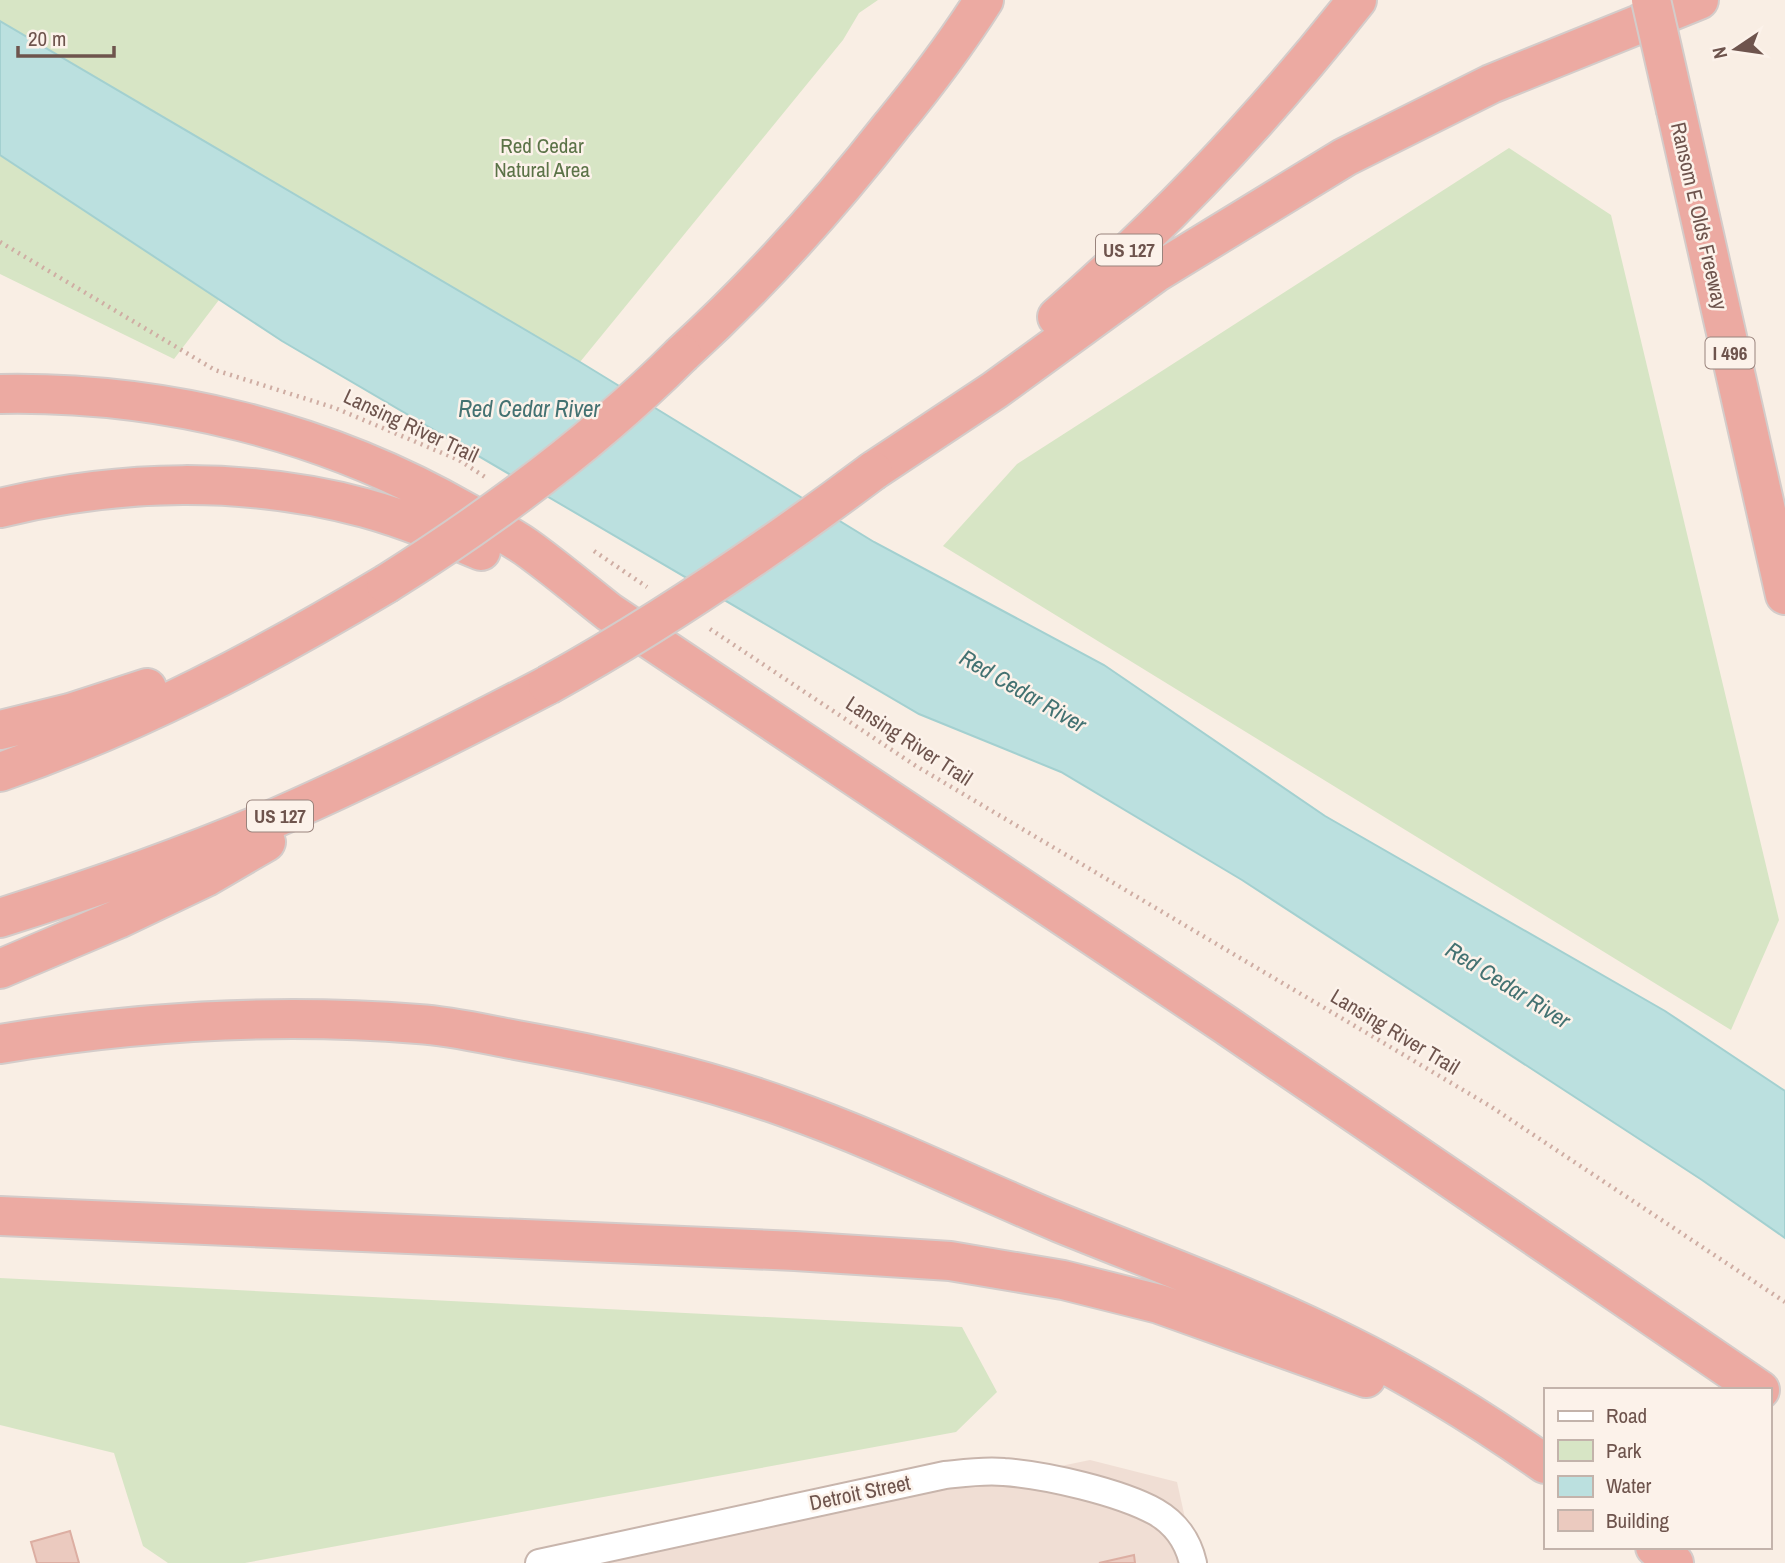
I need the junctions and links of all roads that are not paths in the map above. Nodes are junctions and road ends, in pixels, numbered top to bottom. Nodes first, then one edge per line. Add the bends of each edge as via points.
1 (984, 0) edge
2 (1357, 0) edge
3 (1650, 0) edge
4 (1699, 0) edge
5 (0, 394) edge
6 (873, 471) junction
7 (0, 508) edge
8 (386, 584) junction
9 (1785, 595) edge
10 (609, 612) junction
11 (0, 730) edge
12 (420, 751) junction
13 (0, 772) edge
14 (0, 918) edge
15 (0, 969) edge
16 (0, 1044) edge
17 (0, 1216) edge
18 (1757, 1388) edge
19 (1513, 1441) junction
20 (1544, 1463) edge
21 (1657, 1549) edge
22 (539, 1563) edge
23 (1193, 1563) edge
24 (1674, 1563) edge

1 - 8 highway, bridge via 840,190 747,293 603,426 487,517
2 - 6 highway, US 127 via 1265,111 1114,266
3 - 9 highway, Ransom E Olds Freeway / I 496, bridge
4 - 6 highway via 1491,84 1345,157 1157,272 995,390
5 - 10 highway via 149,402 243,421 344,452 423,487 524,545
6 - 12 highway, US 127, bridge via 657,623
7 - 10 highway via 62,494 147,486 227,486 332,500 403,520 472,547
8 - 11 highway via 184,674 70,713
8 - 13 highway via 297,637 161,706
10 - 18 highway
12 - 14 highway, US 127 via 224,838
12 - 15 highway via 206,877
16 - 19 highway via 80,1031 288,1018 422,1024 581,1052 698,1080 786,1107 1241,1297 1381,1362
17 - 19 highway via 950,1261 1063,1280 1159,1304 1363,1377
19 - 20 highway
21 - 24 highway
22 - 23 street, Detroit Street via 944,1475 976,1472 1058,1480 1156,1513 1187,1543

